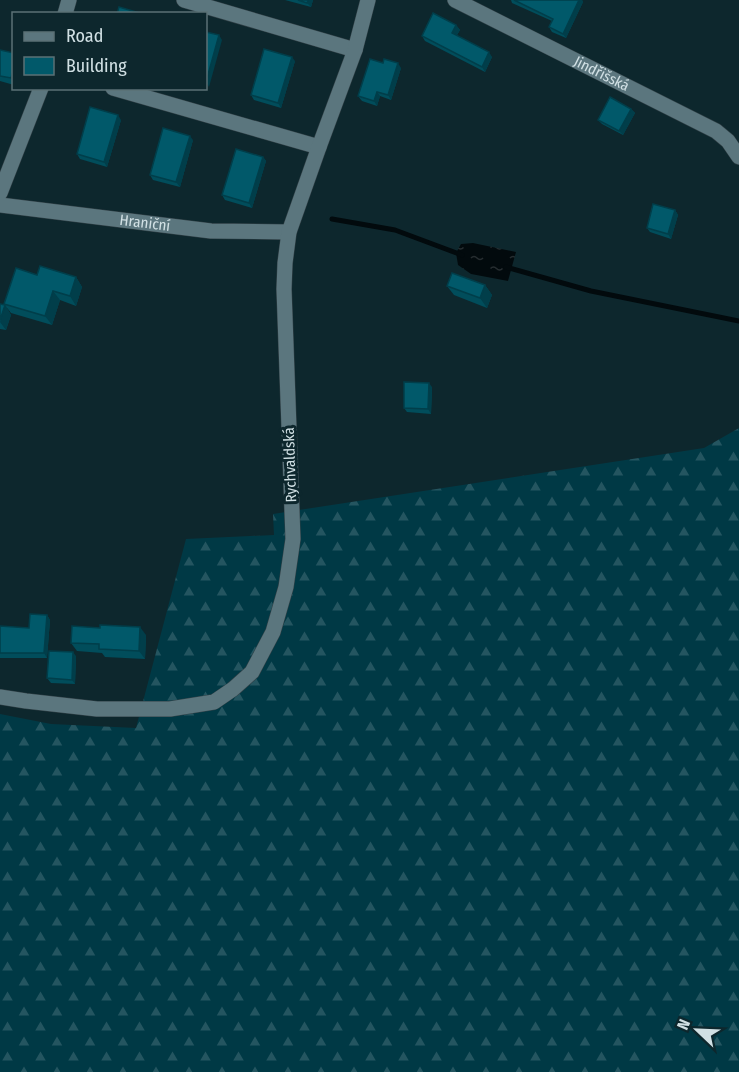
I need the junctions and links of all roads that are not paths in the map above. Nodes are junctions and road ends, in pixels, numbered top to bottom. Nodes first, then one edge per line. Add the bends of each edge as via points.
1 (184, 0) edge
2 (368, 0) edge
3 (455, 0) edge
4 (355, 50) junction
5 (40, 90) edge
6 (120, 90) edge
7 (318, 147) junction
8 (739, 157) edge
9 (0, 193) edge
10 (0, 205) edge
11 (289, 232) junction
12 (0, 697) edge

1 - 4 street
2 - 4 street, Rychvaldská
3 - 8 street, Jindřišská via 716,131
4 - 7 street, Rychvaldská
5 - 9 street
6 - 7 street
7 - 11 street, Rychvaldská
10 - 11 street, Hraniční via 211,231
11 - 12 street, Rychvaldská via 284,289 293,539 286,587 273,632 252,672 214,702 170,709 97,709

